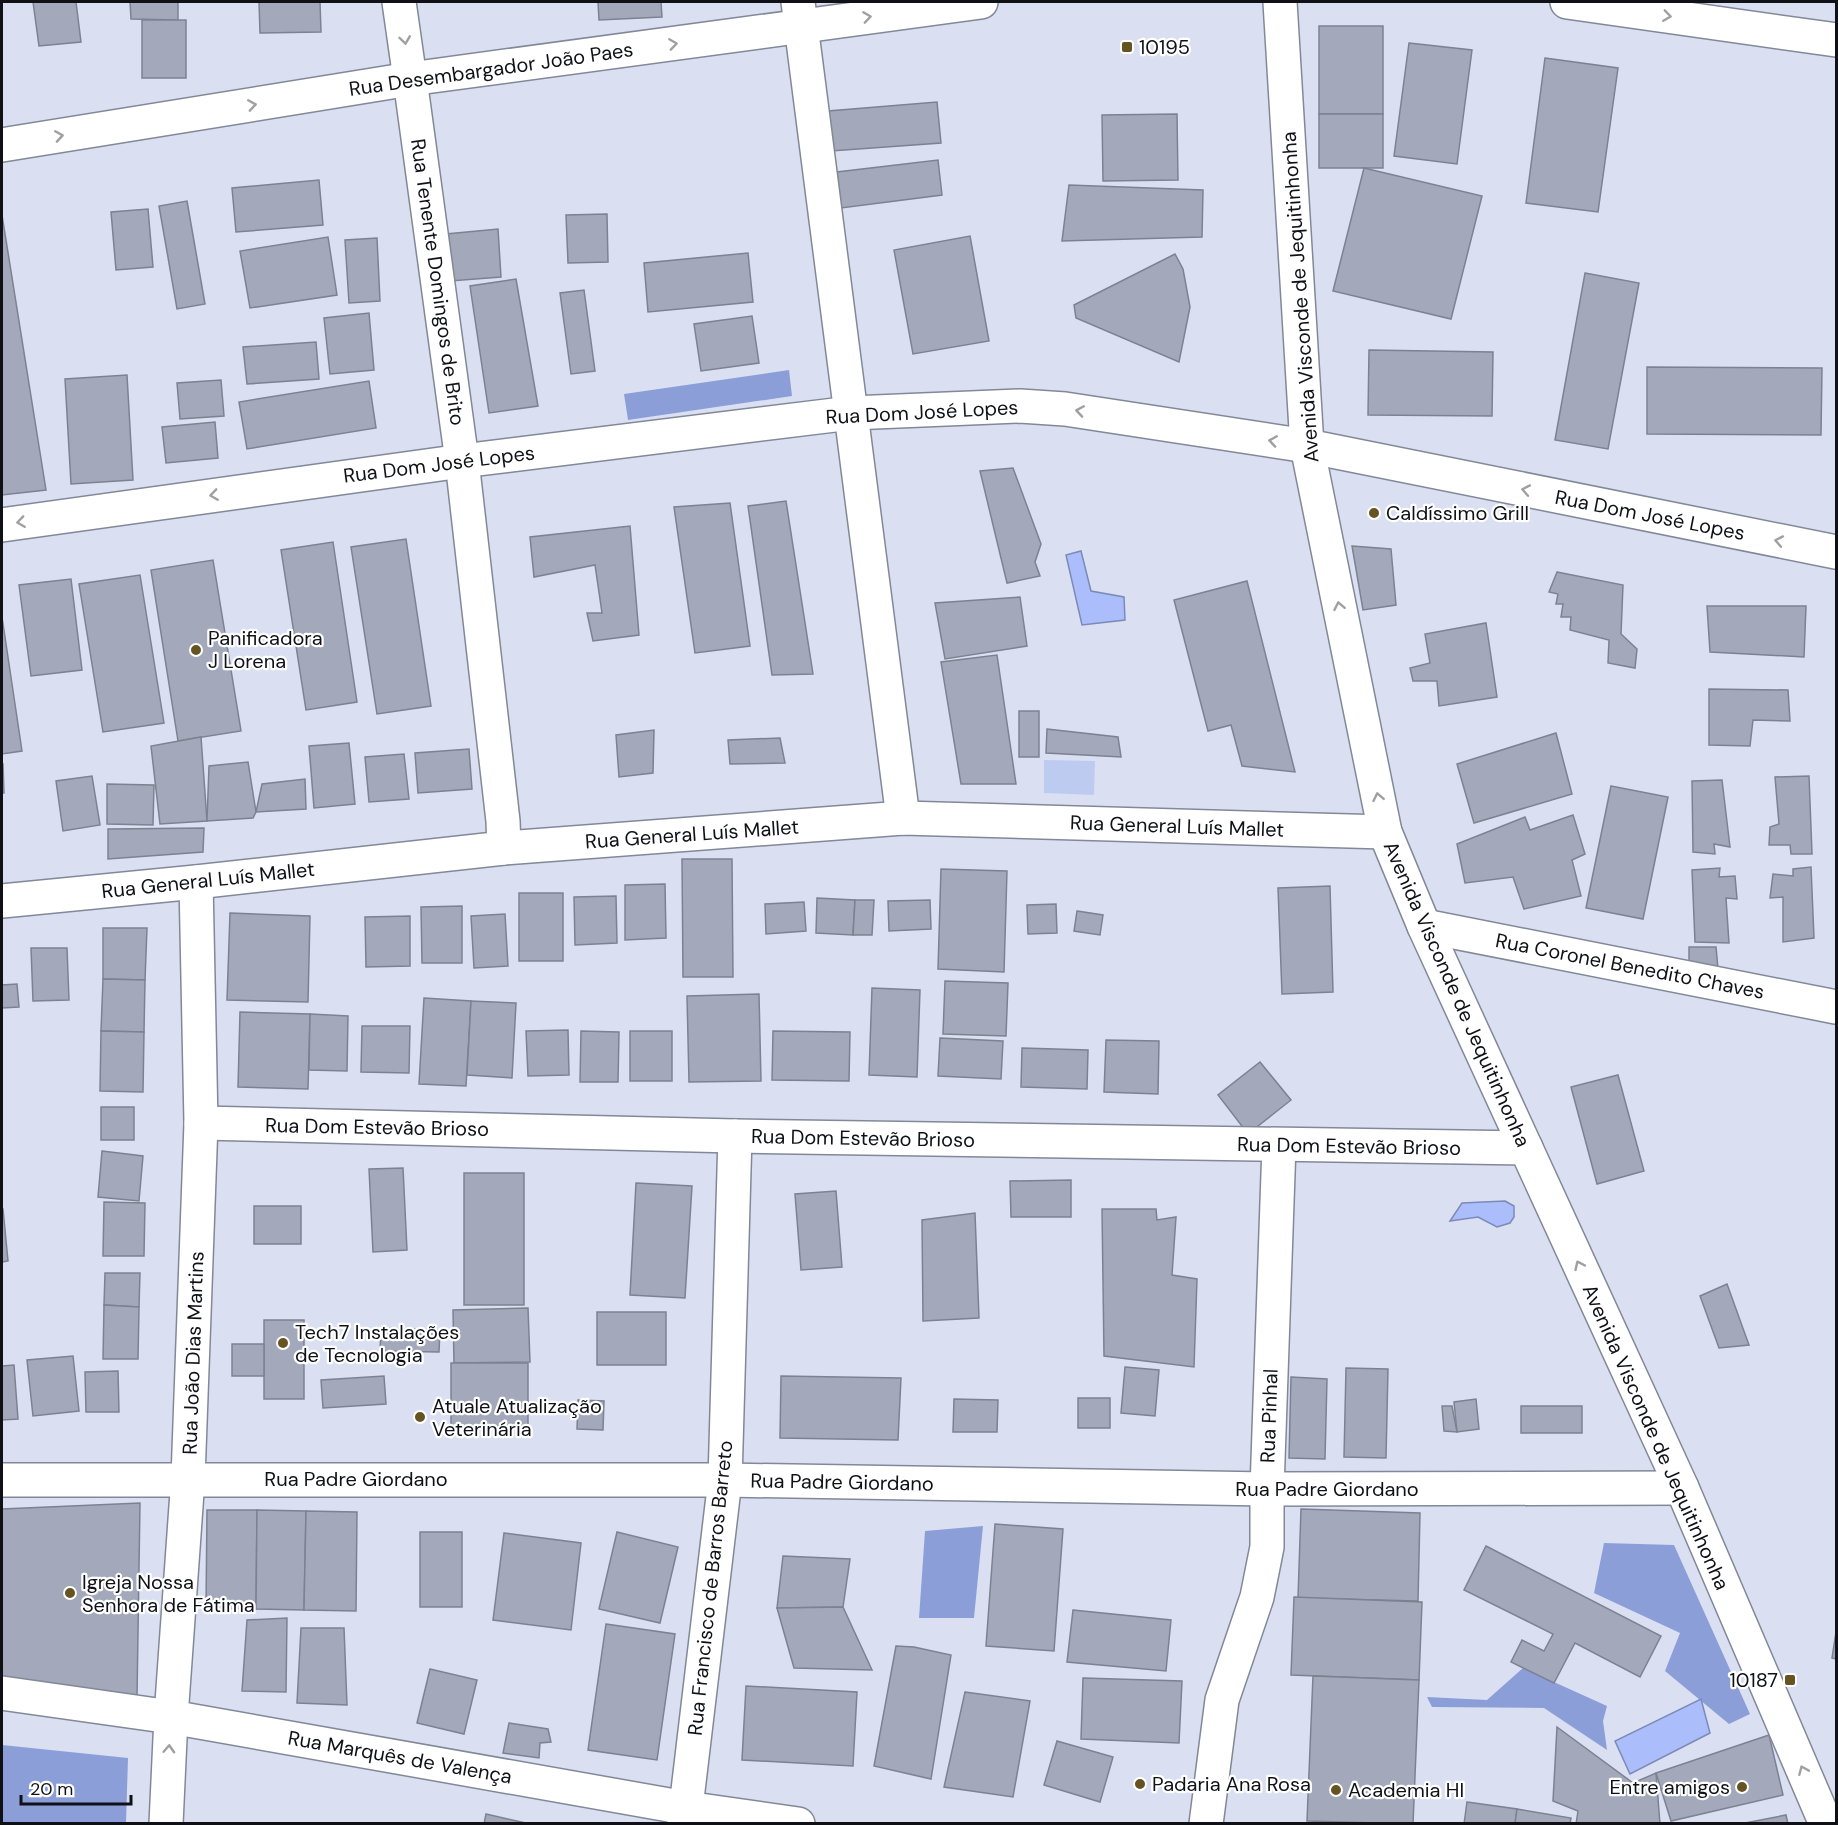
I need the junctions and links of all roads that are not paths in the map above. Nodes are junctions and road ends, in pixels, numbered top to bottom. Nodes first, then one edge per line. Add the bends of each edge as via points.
1 (399, 2) edge
2 (981, 2) edge
3 (1280, 2) edge
4 (1567, 2) edge
5 (799, 14) edge
6 (1836, 40) edge
7 (410, 79) junction
8 (2, 145) edge
9 (851, 413) junction
10 (1307, 446) junction
11 (462, 461) junction
12 (2, 525) edge
13 (1836, 552) edge
14 (903, 818) junction
15 (1385, 832) junction
16 (504, 848) junction
17 (196, 882) junction
18 (2, 901) edge
19 (1424, 926) junction
20 (1836, 1007) edge
21 (201, 1124) junction
22 (735, 1136) junction
23 (1278, 1145) junction
24 (1526, 1148) junction
25 (188, 1478) junction
26 (2, 1480) edge
27 (725, 1480) junction
28 (1682, 1488) junction
29 (1267, 1489) junction
30 (2, 1693) edge
31 (171, 1717) junction
32 (685, 1816) edge
33 (166, 1824) edge
34 (798, 1824) edge
35 (1206, 1824) edge
36 (1826, 1824) edge

1 -> 7 street, Rua Tenente Domingos de Brito
5 -> 2 street, Rua Desembargador João Paes
3 - 10 street, Avenida Visconde de Jequitinhonha
4 -> 6 street
7 -> 5 street, Rua Desembargador João Paes
5 - 9 street
8 -> 7 street, Rua Desembargador João Paes
7 - 11 street, Rua Tenente Domingos de Brito
10 -> 9 street, Rua Dom José Lopes via 1065,409 1020,406
9 - 11 street, Rua Dom José Lopes
9 - 14 street
13 -> 10 street, Rua Dom José Lopes
15 -> 10 street, Avenida Visconde de Jequitinhonha
11 -> 12 street, Rua Dom José Lopes
11 - 16 street, Rua Tenente Domingos de Brito
14 - 15 street, Rua General Luís Mallet
14 - 16 street, Rua General Luís Mallet
15 - 19 street, Avenida Visconde de Jequitinhonha
16 - 17 street, Rua General Luís Mallet
17 - 18 street, Rua General Luís Mallet
17 - 21 street, Rua João Dias Martins
19 - 20 street, Rua Coronel Benedito Chaves
19 - 24 street, Avenida Visconde de Jequitinhonha
21 - 22 street, Rua Dom Estevão Brioso
21 - 25 street, Rua João Dias Martins
22 - 23 street, Rua Dom Estevão Brioso
22 - 27 street, Rua Francisco de Barros Barreto
23 - 24 street, Rua Dom Estevão Brioso
23 - 29 street, Rua Pinhal
28 -> 24 street, Avenida Visconde de Jequitinhonha
25 - 26 street, Rua Padre Giordano
25 - 27 street, Rua Padre Giordano
25 - 31 street, Rua João Dias Martins
27 - 29 street, Rua Padre Giordano
27 - 32 street, Rua Francisco de Barros Barreto
28 - 29 street, Rua Padre Giordano
36 -> 28 street, Avenida Visconde de Jequitinhonha
29 - 35 street, Rua Pinhal via 1267,1547 1257,1597 1222,1700
30 - 31 street, Rua Marquês de Valença
31 - 32 street, Rua Marquês de Valença
33 -> 31 street, Rua João Dias Martins
32 - 34 street, Rua Marquês de Valença

